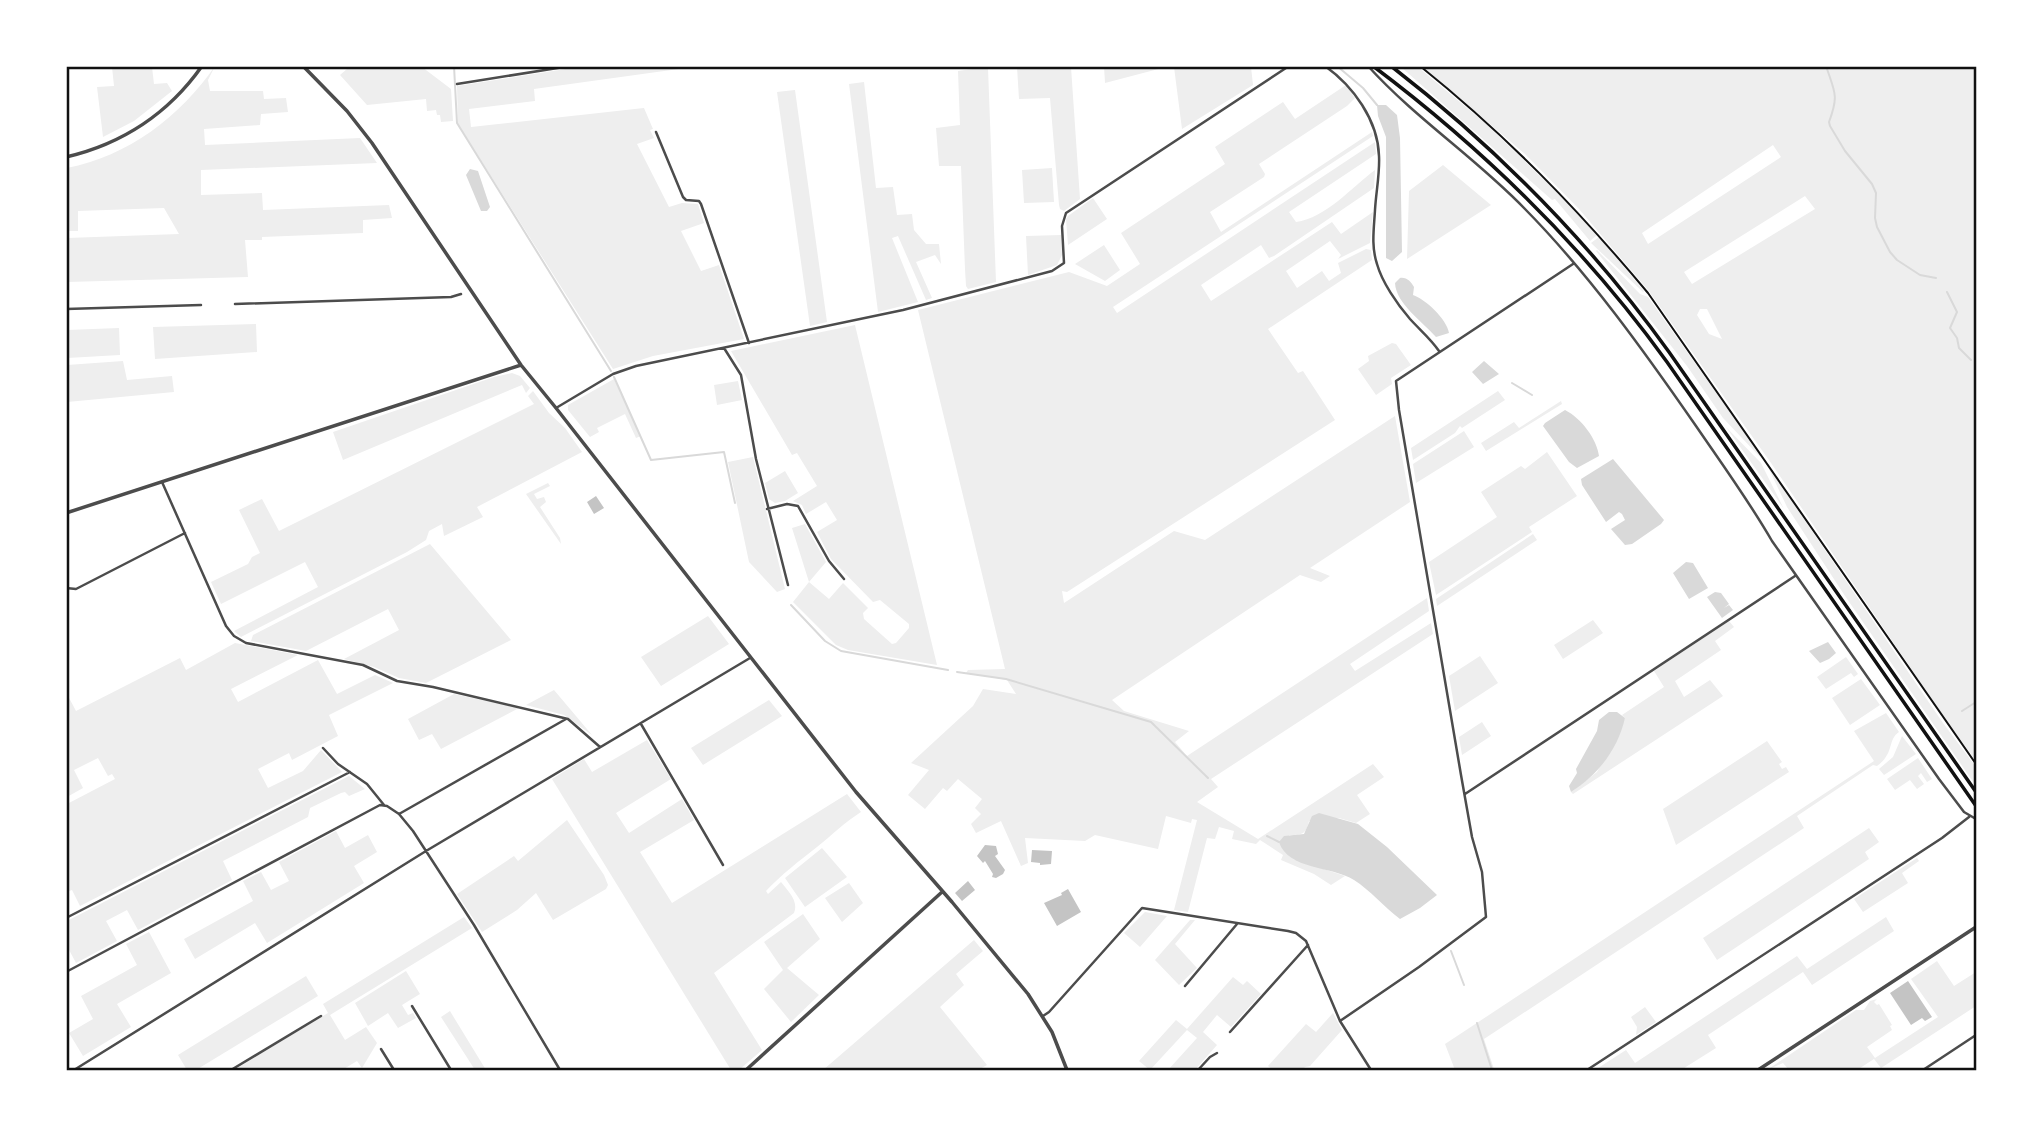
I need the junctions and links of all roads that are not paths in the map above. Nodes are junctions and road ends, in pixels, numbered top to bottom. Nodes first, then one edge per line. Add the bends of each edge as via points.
1 (202, 66) edge
2 (303, 66) edge
3 (570, 66) edge
4 (1289, 66) edge
5 (1325, 66) edge
6 (1373, 67) edge
7 (1392, 67) edge
8 (1386, 76) junction
9 (457, 84) dead end
10 (656, 132) dead end
11 (66, 157) edge
12 (1573, 264) junction
13 (461, 294) dead end
14 (235, 304) dead end
15 (201, 305) dead end
16 (66, 309) edge
17 (750, 343) junction
18 (724, 348) junction
19 (1439, 351) junction
20 (520, 365) junction
21 (556, 408) junction
22 (162, 482) junction
23 (767, 509) junction
24 (66, 513) edge
25 (185, 533) junction
26 (1796, 575) junction
27 (844, 579) dead end
28 (788, 585) dead end
29 (66, 588) edge
30 (750, 659) junction
31 (568, 719) junction
32 (641, 724) junction
33 (600, 747) junction
34 (323, 748) dead end
35 (350, 772) junction
36 (1976, 792) edge
37 (1465, 794) junction
38 (384, 805) junction
39 (1976, 806) edge
40 (399, 814) junction
41 (1969, 817) junction
42 (1976, 819) edge
43 (426, 851) junction
44 (723, 865) dead end
45 (943, 892) junction
46 (66, 918) edge
47 (1237, 923) junction
48 (1976, 927) edge
49 (1308, 945) junction
50 (66, 972) edge
51 (1185, 986) dead end
52 (412, 1006) dead end
53 (321, 1016) dead end
54 (1043, 1016) junction
55 (1339, 1021) junction
56 (1230, 1032) dead end
57 (1976, 1035) edge
58 (381, 1049) dead end
59 (1217, 1054) dead end
60 (74, 1070) edge
61 (231, 1070) edge
62 (394, 1070) edge
63 (451, 1070) edge
64 (560, 1070) edge
65 (746, 1070) edge
66 (1067, 1070) edge
67 (1198, 1070) edge
68 (1371, 1070) edge
69 (1587, 1070) edge
70 (1758, 1070) edge
71 (1923, 1070) edge

1 - 11 street via 159,113 136,129
2 - 20 street via 378,151
3 - 9 street
4 - 17 street via 1066,213 1064,263 1052,271
5 - 19 street via 1360,100 1379,149 1373,236 1379,271 1409,318
6 - 8 main road
6 - 12 street via 1388,89 1518,202
7 - 8 main road
7 - 36 main road via 1516,173 1621,288
8 - 39 main road via 1511,181 1621,301
10 - 17 street via 684,198 700,203
12 - 19 street
12 - 26 street via 1673,393
13 - 14 street
15 - 16 street
17 - 18 street
18 - 21 street via 624,370
18 - 23 street via 741,375
19 - 37 street via 1397,379 1396,387
20 - 21 street
20 - 22 street
21 - 30 street
22 - 24 street
22 - 25 street
23 - 27 street via 798,506
23 - 28 street
25 - 29 street via 80,587
25 - 31 street via 226,626 243,642 363,665 397,681
26 - 37 street
26 - 41 street
30 - 32 street
30 - 45 street
31 - 33 street
31 - 40 street
32 - 33 street
32 - 44 street
33 - 43 street
34 - 35 street
35 - 38 street
35 - 46 street
37 - 55 street via 1482,872 1486,919
38 - 40 street
38 - 50 street
40 - 43 street
41 - 42 street
41 - 69 street
43 - 60 street
43 - 64 street
45 - 54 street
45 - 65 street
47 - 49 street via 1288,931
47 - 51 street
47 - 54 street via 1142,908
48 - 70 street
49 - 55 street
49 - 56 street
52 - 63 street
53 - 61 street
54 - 66 street
55 - 68 street
57 - 71 street
58 - 62 street
59 - 67 street

